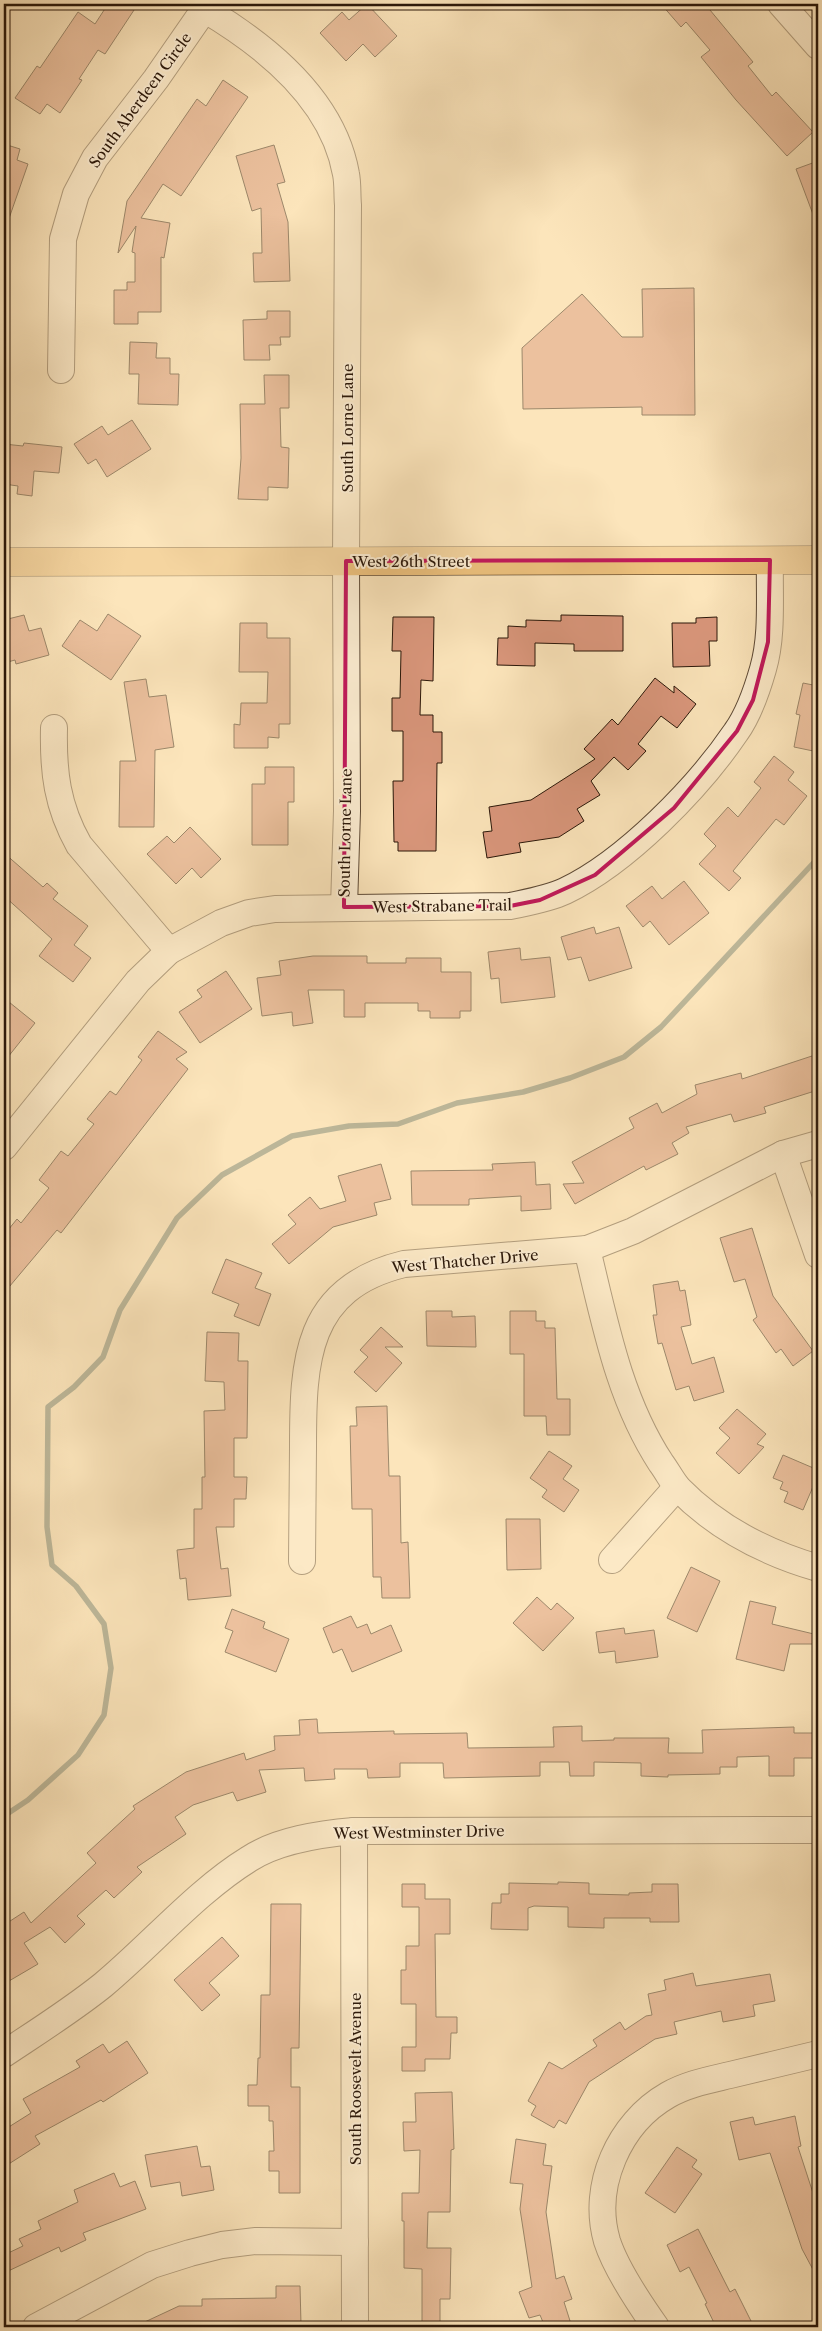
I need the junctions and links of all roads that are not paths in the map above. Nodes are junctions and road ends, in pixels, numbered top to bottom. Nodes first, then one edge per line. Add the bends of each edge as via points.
1 (781, 4) edge
2 (206, 6) edge
3 (818, 46) edge
4 (61, 370) dead end
5 (770, 560) junction
6 (818, 560) edge
7 (346, 561) junction
8 (4, 562) edge
9 (54, 728) dead end
10 (344, 907) junction
11 (169, 951) junction
12 (5, 1142) edge
13 (818, 1144) edge
14 (783, 1154) junction
15 (587, 1249) junction
16 (818, 1255) edge
17 (677, 1487) junction
18 (612, 1560) dead end
19 (302, 1561) dead end
20 (818, 1568) edge
21 (818, 1830) edge
22 (354, 1831) junction
23 (4, 2054) edge
24 (818, 2054) edge
25 (355, 2242) junction
26 (36, 2327) edge
27 (355, 2327) edge
28 (656, 2327) edge

1 - 3 street
2 - 4 street, South Aberdeen Circle via 156,79 95,158 76,194 64,239
2 - 7 street, South Lorne Lane via 275,58 302,86 333,136 346,173
5 - 6 main road, West 26th Street
5 - 7 main road, West 26th Street
5 - 10 street, West Strabane Trail via 768,642 764,667 752,700 737,731 716,758 674,808 639,840 595,875 564,892 540,900 510,906
7 - 8 main road, West 26th Street
7 - 10 street, South Lorne Lane
9 - 11 street via 56,782 67,825 84,852
10 - 11 street, West Strabane Trail via 249,913 220,922
11 - 12 street, West Strabane Trail via 138,982
13 - 14 street, West Thatcher Drive
14 - 15 street, West Thatcher Drive via 633,1231
14 - 16 street
15 - 17 street via 632,1411 648,1443
15 - 19 street, West Thatcher Drive via 397,1266 363,1278 342,1294 315,1332 303,1387
17 - 18 street
17 - 20 street via 713,1518 749,1541
21 - 22 street, West Westminster Drive
22 - 23 street, West Westminster Drive via 319,1834 250,1858 222,1878 103,1985
22 - 25 street, South Roosevelt Avenue
24 - 28 street via 698,2083 669,2094 655,2104 618,2145 608,2170 604,2195 606,2234 621,2270
25 - 26 street via 256,2241 190,2253 152,2265
25 - 27 street, South Roosevelt Avenue

